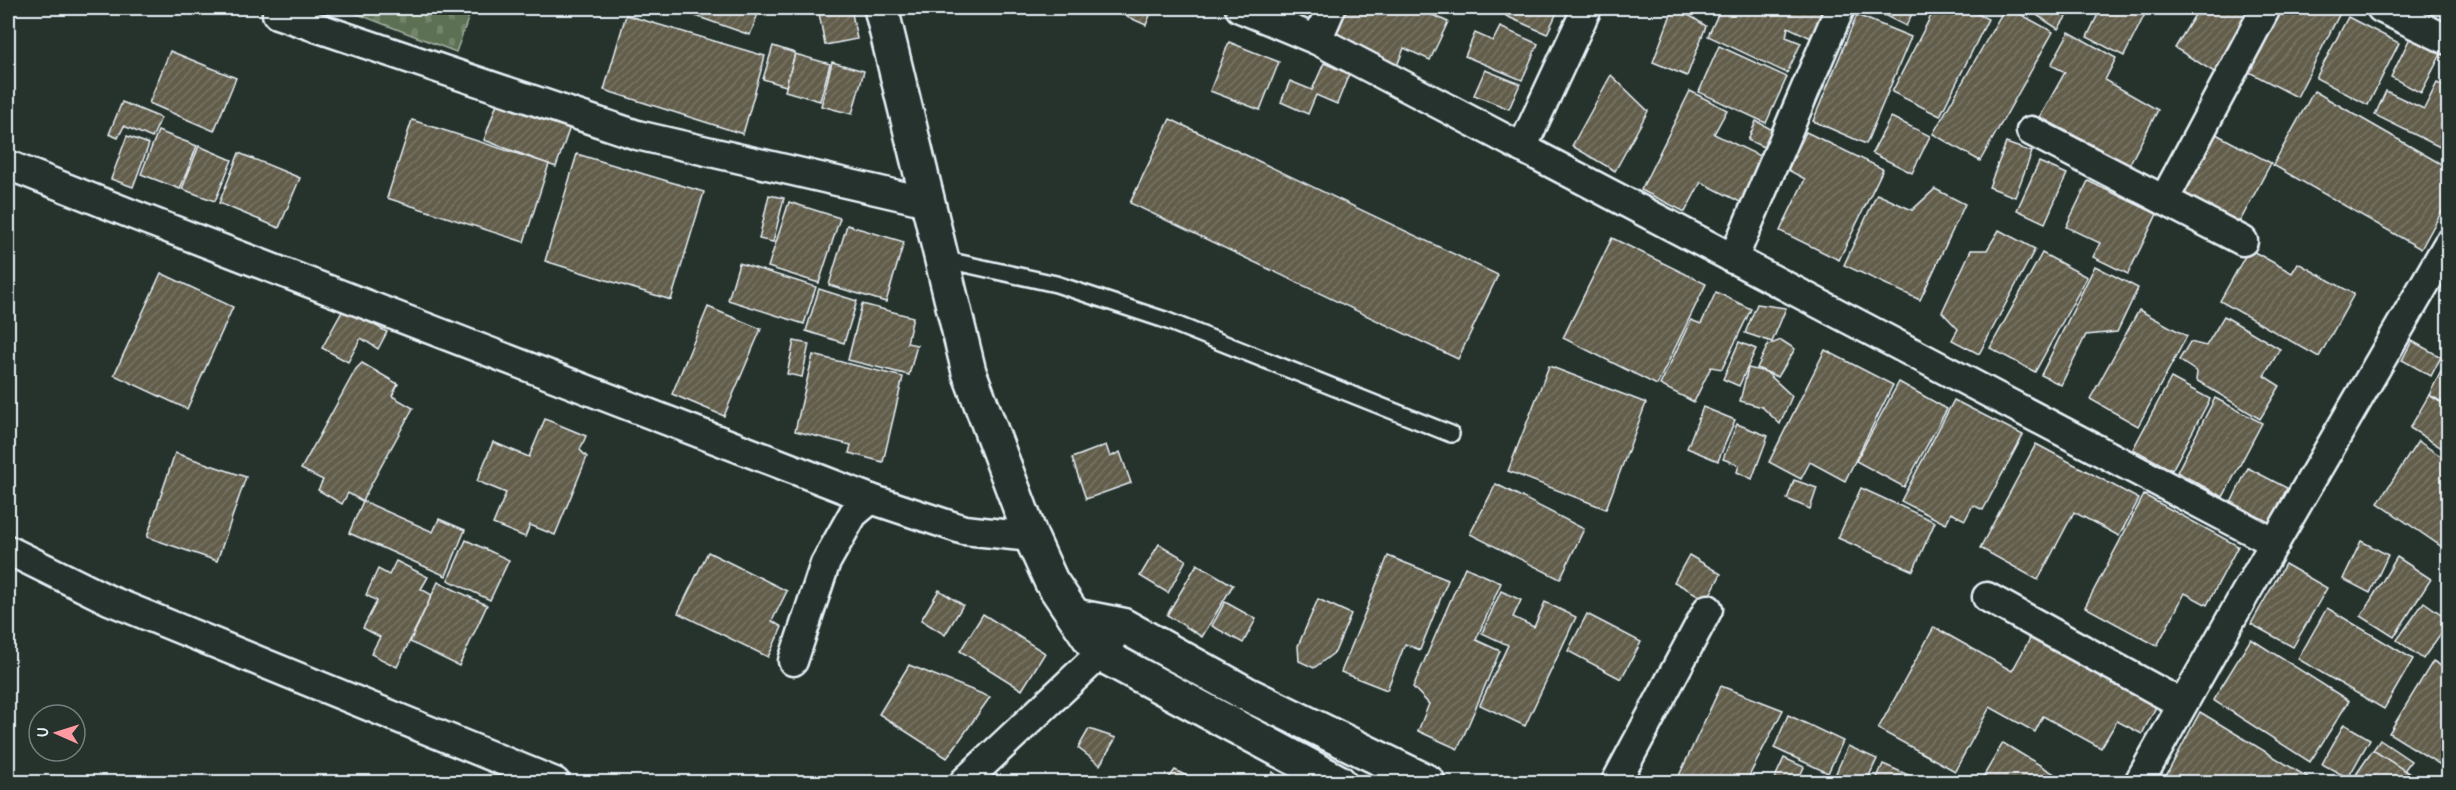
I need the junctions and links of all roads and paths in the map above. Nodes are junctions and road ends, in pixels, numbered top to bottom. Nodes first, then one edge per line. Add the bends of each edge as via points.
1 (881, 8) edge
2 (1240, 8) edge
3 (1331, 8) edge
4 (1587, 8) edge
5 (1840, 8) edge
6 (2266, 8) edge
7 (2381, 8) edge
8 (277, 14) dead end
9 (1317, 40) junction
10 (2448, 40) edge
11 (2031, 131) dead end
12 (1522, 148) junction
13 (8, 165) edge
14 (2164, 200) junction
15 (928, 202) junction
16 (2243, 241) dead end
17 (2448, 244) edge
18 (942, 259) junction
19 (1733, 259) junction
20 (1451, 434) dead end
21 (871, 499) junction
22 (1031, 537) junction
23 (2275, 543) junction
24 (8, 550) edge
25 (1987, 597) dead end
26 (1708, 609) dead end
27 (1075, 616) junction
28 (1122, 625) junction
29 (1100, 654) junction
30 (793, 661) dead end
31 (2182, 704) junction
32 (555, 783) edge
33 (964, 783) edge
34 (1339, 783) edge
35 (1428, 783) edge
36 (1616, 783) edge
37 (2139, 783) edge

1 - 15 main road
2 - 9 street
3 - 9 street
4 - 12 street
5 - 19 street
6 - 14 street
7 - 10 street
8 - 15 street via 637,135
9 - 12 street
11 - 14 street
12 - 19 street
13 - 21 street
14 - 16 street
15 - 18 main road
17 - 23 street
18 - 20 lane via 1056,284 1165,320
18 - 22 main road via 969,372
19 - 23 street
21 - 22 street via 964,530
21 - 30 street via 853,514 825,564
22 - 27 main road via 1051,580
23 - 31 street
24 - 32 street via 109,600
25 - 31 street
26 - 36 street
27 - 28 main road
27 - 29 main road
28 - 29 street
28 - 35 main road via 1245,693
29 - 33 street
29 - 34 main road
31 - 37 street

